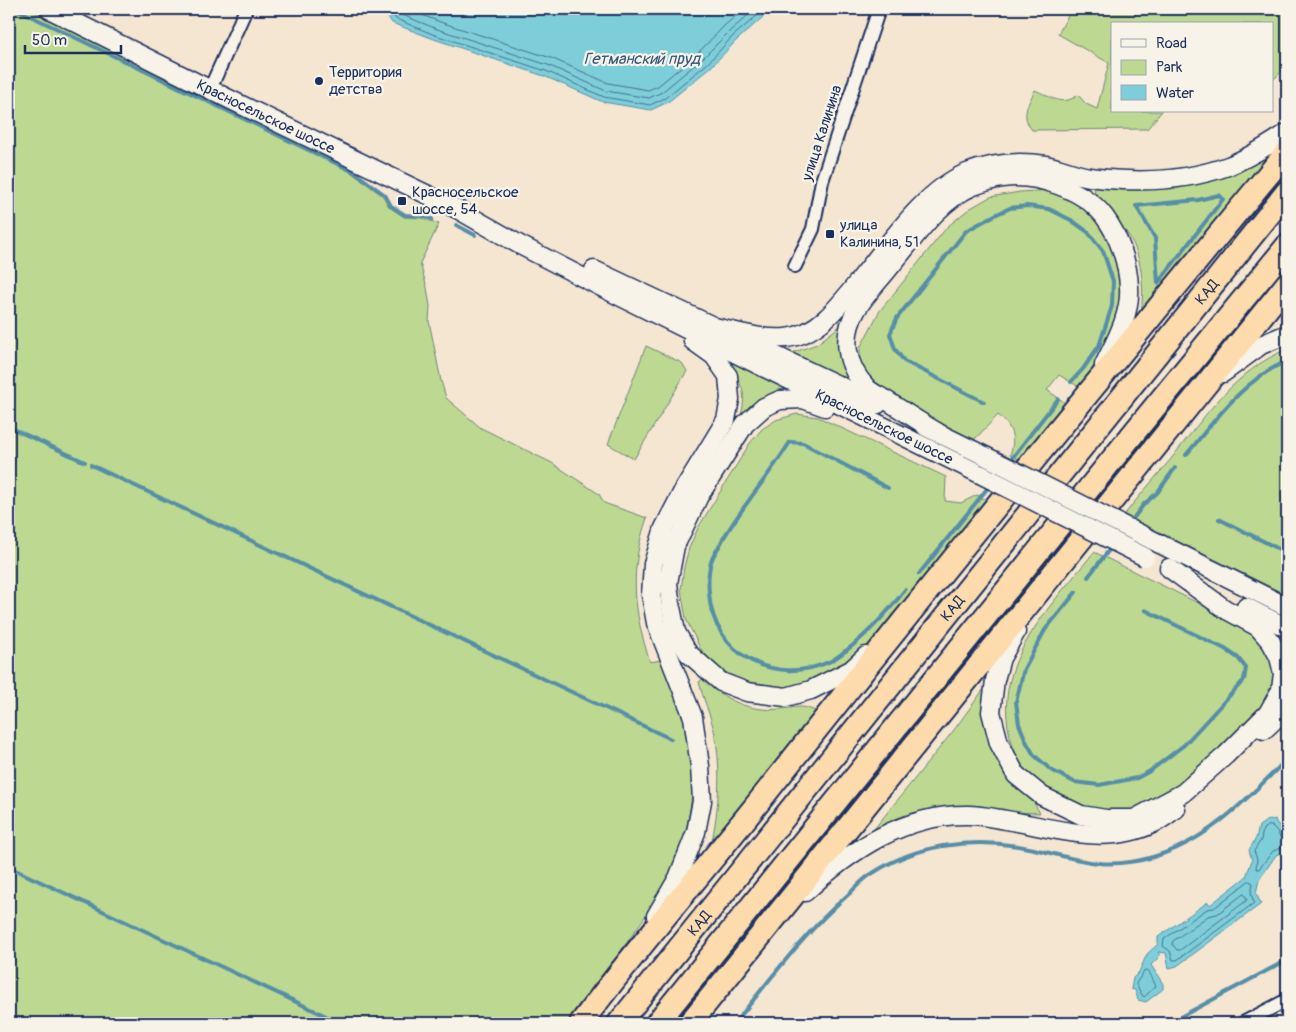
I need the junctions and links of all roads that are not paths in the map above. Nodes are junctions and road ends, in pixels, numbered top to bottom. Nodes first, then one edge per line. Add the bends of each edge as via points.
1 (50, 9) edge
2 (246, 9) edge
3 (879, 9) edge
4 (210, 89) junction
5 (1287, 132) edge
6 (1287, 152) edge
7 (1287, 192) edge
8 (483, 223) junction
9 (1287, 246) edge
10 (795, 266) dead end
11 (1287, 284) edge
12 (611, 292) junction
13 (719, 328) junction
14 (1287, 334) edge
15 (1096, 382) junction
16 (1203, 390) junction
17 (882, 426) junction
18 (937, 432) junction
19 (1195, 561) junction
20 (1060, 565) junction
21 (1169, 568) junction
22 (1287, 599) edge
23 (916, 603) junction
24 (1287, 607) edge
25 (1287, 628) edge
26 (1287, 708) edge
27 (771, 922) junction
28 (633, 956) junction
29 (1287, 1000) edge
30 (581, 1023) edge
31 (619, 1023) edge
32 (657, 1023) edge
33 (690, 1023) edge
34 (1243, 1023) edge

1 - 4 main road, Красносельское шоссе
2 - 4 street
3 - 10 street, улица Калинина via 822,181 813,229
4 - 8 main road, Красносельское шоссе
5 - 13 main road via 1229,165 1169,180 1110,179 1018,163 992,165 966,173 947,184 913,215 846,297 807,332 787,338 761,338
6 - 15 highway
7 - 31 highway, КАД
8 - 12 main road, Красносельское шоссе
8 - 13 main road, Красносельское шоссе
9 - 32 highway, КАД
11 - 16 highway
12 - 17 main road, Красносельское шоссе
12 - 28 main road via 714,356 728,376 730,399 726,420 664,528 653,564 651,595 656,623 693,717 702,801 696,832 678,878
13 - 18 main road, Красносельское шоссе
14 - 16 main road via 1261,345
15 - 18 main road via 1126,316 1130,288 1119,243 1104,216 1090,202 1067,188 1035,178 1002,178 973,187 954,197 926,225 857,309 847,334 847,356 868,388
15 - 23 highway
16 - 20 highway
17 - 21 main road, Красносельское шоссе, bridge
17 - 23 main road via 803,399 780,400 764,407 745,424 686,519 675,546 668,583 671,607 676,632 688,653 720,682 747,692 786,697 811,690 851,670
18 - 19 main road, Красносельское шоссе, bridge
19 - 22 main road
19 - 24 main road, Красносельское шоссе
20 - 21 main road via 1001,658 991,712 999,743 1016,774 1042,796 1062,806 1081,815 1106,819 1134,819 1183,793 1268,713 1281,690 1283,673 1279,657 1258,627 1226,609
20 - 27 highway
21 - 25 main road, Красносельское шоссе
23 - 28 highway
26 - 27 main road via 1204,787 1154,823 1103,836 970,814 939,816 900,826 851,853
27 - 33 highway
28 - 30 highway
29 - 34 street

